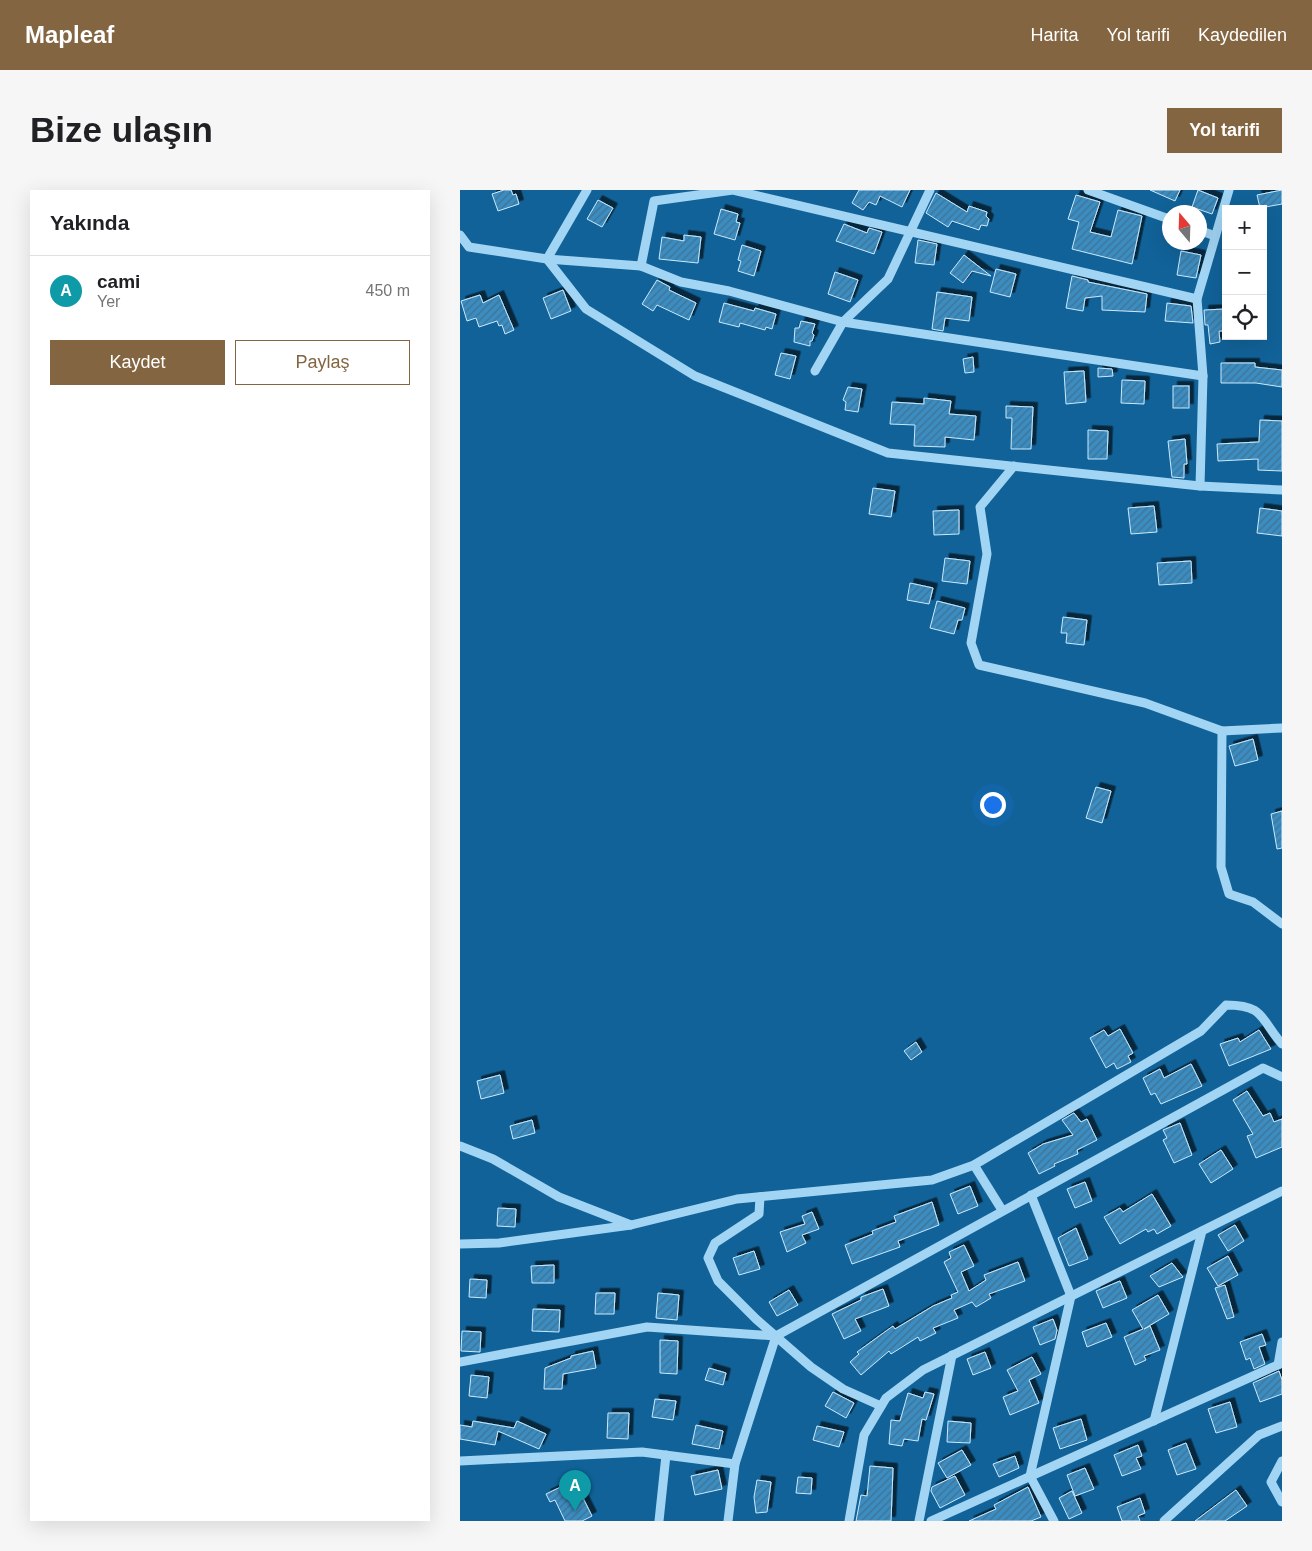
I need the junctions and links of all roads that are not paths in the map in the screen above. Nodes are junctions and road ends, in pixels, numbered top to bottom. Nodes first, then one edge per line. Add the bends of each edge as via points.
1 (586, 190) edge
2 (930, 190) edge
3 (1088, 190) edge
4 (1229, 190) edge
5 (1162, 217) edge
6 (908, 231) junction
7 (1207, 233) edge
8 (460, 236) edge
9 (1215, 236) junction
10 (464, 247) edge
11 (548, 259) junction
12 (642, 266) junction
13 (1198, 299) junction
14 (843, 322) junction
15 (815, 371) dead end
16 (1203, 376) junction
17 (1014, 466) junction
18 (1200, 486) junction
19 (1282, 490) edge
20 (1282, 728) edge
21 (1222, 731) junction
22 (1282, 924) edge
23 (1282, 1044) edge
24 (1282, 1077) edge
25 (460, 1146) edge
26 (974, 1165) junction
27 (1282, 1191) edge
28 (1031, 1195) junction
29 (760, 1197) junction
30 (1002, 1210) junction
31 (631, 1225) junction
32 (1202, 1231) junction
33 (460, 1244) edge
34 (1071, 1296) junction
35 (776, 1336) junction
36 (1282, 1342) edge
37 (952, 1355) junction
38 (460, 1362) edge
39 (1280, 1364) edge
40 (881, 1406) junction
41 (1154, 1421) junction
42 (1282, 1426) edge
43 (666, 1455) junction
44 (1282, 1460) edge
45 (460, 1461) edge
46 (735, 1464) junction
47 (1030, 1476) junction
48 (1282, 1502) edge
49 (659, 1521) edge
50 (728, 1521) edge
51 (849, 1521) edge
52 (919, 1521) edge
53 (931, 1521) edge
54 (1054, 1521) edge
55 (1164, 1521) edge

1 - 11 street
2 - 6 street
3 - 5 street
4 - 9 street
6 - 12 street via 733,190 654,200
6 - 13 street
6 - 14 street via 888,279
7 - 9 street
8 - 10 street
9 - 13 street
10 - 11 street
11 - 12 street
11 - 17 street via 586,309 695,376 888,453
12 - 14 street via 681,282 729,291
13 - 16 street
14 - 15 street
14 - 16 street
16 - 18 street
17 - 18 street
17 - 21 street via 980,507 987,554 971,642 979,665 1145,703
18 - 19 street
20 - 21 street
21 - 22 street via 1221,867 1229,894 1253,902
23 - 26 street via 1261,1013 1245,1005 1226,1005 1201,1031
24 - 28 street via 1263,1068
25 - 31 street via 494,1159 559,1196
26 - 29 street via 932,1180
26 - 30 street
27 - 32 street
28 - 30 street
28 - 34 street
29 - 31 street via 738,1199
29 - 35 street via 759,1214 715,1243 708,1258 718,1281
30 - 35 street
31 - 33 street via 499,1243
32 - 34 street
32 - 41 street
34 - 37 street
34 - 47 street
35 - 38 street via 647,1327
35 - 40 street via 811,1367 843,1389
35 - 46 street
36 - 39 street
37 - 40 street via 923,1370 886,1398
37 - 52 street
39 - 41 street
40 - 51 street via 864,1435
41 - 47 street
42 - 55 street via 1259,1435
43 - 45 street via 642,1452
43 - 46 street
43 - 49 street
44 - 48 street via 1271,1482
46 - 50 street
47 - 53 street
47 - 54 street

